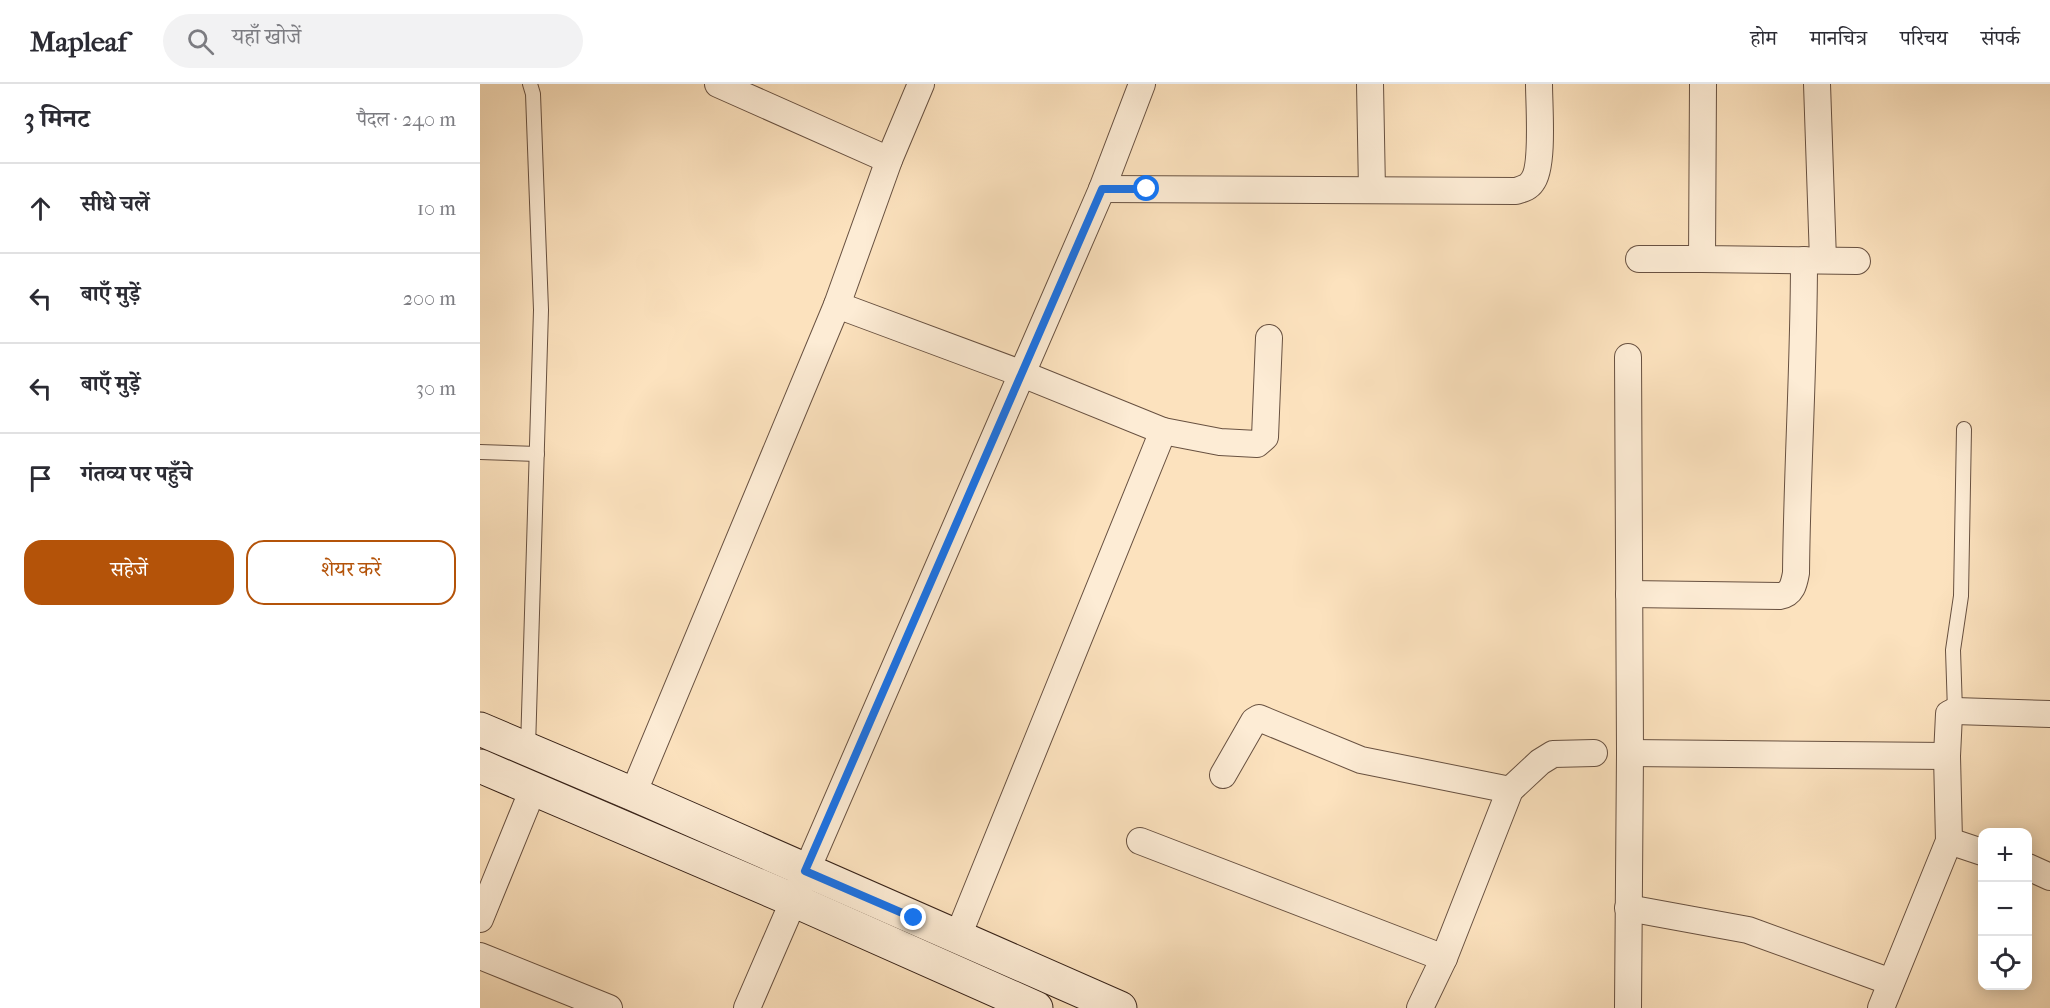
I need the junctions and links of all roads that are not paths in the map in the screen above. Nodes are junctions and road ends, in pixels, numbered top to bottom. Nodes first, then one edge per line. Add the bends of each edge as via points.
1 (530, 84) edge
2 (718, 84) edge
3 (921, 84) edge
4 (1143, 84) edge
5 (1370, 84) edge
6 (1539, 84) edge
7 (1703, 84) edge
8 (1817, 84) edge
9 (889, 160) junction
10 (1102, 189) junction
11 (1372, 190) junction
12 (1639, 259) dead end
13 (1702, 259) junction
14 (1813, 260) junction
15 (1857, 261) dead end
16 (837, 305) junction
17 (1269, 338) dead end
18 (1628, 357) dead end
19 (1020, 373) junction
20 (1964, 429) dead end
21 (1163, 431) junction
22 (480, 452) edge
23 (537, 454) junction
24 (1629, 594) junction
25 (1955, 711) junction
26 (2050, 714) edge
27 (480, 729) edge
28 (528, 750) junction
29 (1594, 753) dead end
30 (1630, 753) junction
31 (1947, 756) junction
32 (480, 766) edge
33 (1223, 775) dead end
34 (533, 789) junction
35 (1510, 790) junction
36 (633, 794) junction
37 (1140, 841) dead end
38 (1949, 841) junction
39 (1978, 850) edge
40 (2032, 869) edge
41 (2050, 877) edge
42 (799, 886) junction
43 (1628, 908) junction
44 (480, 919) edge
45 (958, 936) junction
46 (480, 956) edge
47 (1444, 958) junction
48 (1891, 982) junction
49 (609, 1008) edge
50 (747, 1008) edge
51 (1036, 1008) edge
52 (1120, 1008) edge
53 (1420, 1008) edge
54 (1628, 1008) edge
55 (1881, 1008) edge

1 - 23 lane via 541,310
2 - 9 street
3 - 9 street
4 - 10 street
5 - 11 street
6 - 11 street via 1539,165 1537,175 1526,188
7 - 13 street
8 - 14 street
9 - 16 street
10 - 11 street
10 - 19 street
12 - 13 street
13 - 14 street
14 - 15 street
14 - 24 street via 1804,344 1796,573 1792,588 1780,596
16 - 19 street
16 - 36 street
17 - 21 street via 1262,441 1220,442
18 - 24 street
19 - 21 street
19 - 42 street
20 - 25 lane via 1961,596 1953,650
21 - 45 street
22 - 23 lane
23 - 28 lane
24 - 30 street
25 - 26 street
25 - 31 street via 1948,719
27 - 28 main road
28 - 36 main road
29 - 35 street via 1553,754
30 - 31 street
30 - 43 street
31 - 38 street
32 - 34 main road
33 - 35 street via 1259,718 1361,760
34 - 42 main road
34 - 44 street
35 - 47 street
36 - 42 main road
37 - 47 street
38 - 39 street
38 - 48 street
40 - 41 street
42 - 45 main road
42 - 50 street
42 - 51 main road
43 - 48 street via 1748,930
43 - 54 street
45 - 52 main road
46 - 49 street
47 - 53 street
48 - 55 street

